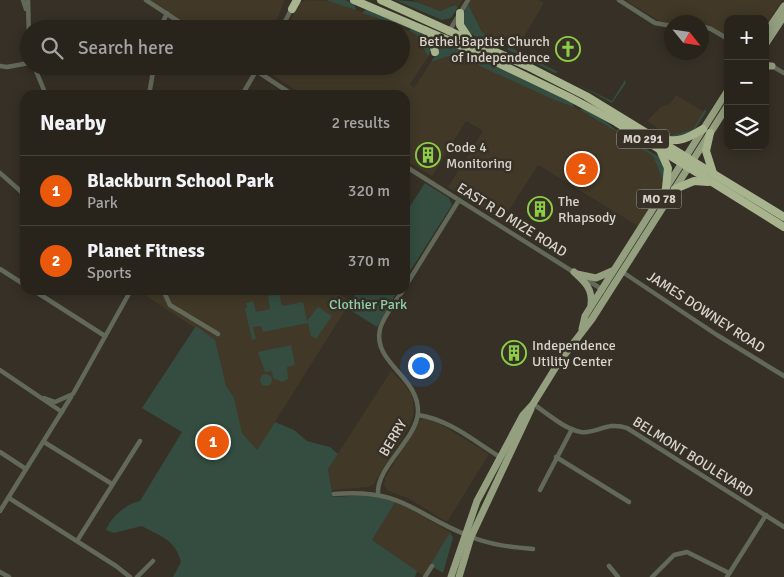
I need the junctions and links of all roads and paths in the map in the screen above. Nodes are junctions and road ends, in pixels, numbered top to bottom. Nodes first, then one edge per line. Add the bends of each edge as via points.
1 (23, 0) edge
2 (28, 0) edge
3 (146, 0) edge
4 (290, 0) edge
5 (296, 0) edge
6 (354, 0) edge
7 (381, 0) edge
8 (468, 0) edge
9 (619, 0) edge
10 (784, 6) edge
11 (292, 9) junction
12 (27, 11) junction
13 (166, 13) junction
14 (460, 13) junction
15 (784, 16) edge
16 (28, 20) edge
17 (163, 20) edge
18 (176, 20) edge
19 (286, 20) edge
20 (402, 20) edge
21 (410, 23) edge
22 (664, 24) edge
23 (709, 28) edge
24 (769, 28) edge
25 (424, 29) junction
26 (450, 30) junction
27 (724, 36) edge
28 (445, 38) junction
29 (470, 39) junction
30 (769, 40) edge
31 (434, 52) dead end
32 (20, 65) edge
33 (769, 65) edge
34 (0, 66) edge
35 (784, 72) edge
36 (38, 75) edge
37 (152, 75) edge
38 (254, 75) edge
39 (267, 75) edge
40 (44, 90) edge
41 (150, 90) edge
42 (245, 90) edge
43 (287, 90) edge
44 (724, 97) edge
45 (724, 110) edge
46 (706, 131) junction
47 (654, 137) junction
48 (660, 150) junction
49 (687, 162) junction
50 (410, 169) edge
51 (0, 173) edge
52 (713, 173) junction
53 (712, 182) junction
54 (666, 188) junction
55 (675, 189) junction
56 (20, 191) edge
57 (460, 200) junction
58 (784, 217) edge
59 (784, 227) edge
60 (616, 267) junction
61 (0, 269) edge
62 (622, 272) junction
63 (576, 273) junction
64 (410, 280) edge
65 (20, 282) edge
66 (605, 291) junction
67 (40, 295) edge
68 (128, 295) edge
69 (165, 295) edge
70 (400, 295) edge
71 (591, 307) junction
72 (582, 330) junction
73 (218, 334) dead end
74 (106, 336) junction
75 (0, 370) edge
76 (784, 376) edge
77 (72, 394) junction
78 (44, 398) junction
79 (533, 404) junction
80 (62, 412) junction
81 (418, 415) junction
82 (572, 428) junction
83 (140, 441) dead end
84 (44, 442) junction
85 (0, 452) edge
86 (500, 457) junction
87 (556, 457) junction
88 (26, 469) junction
89 (112, 484) junction
90 (540, 490) dead end
91 (334, 494) dead end
92 (378, 494) junction
93 (9, 498) junction
94 (629, 502) dead end
95 (0, 511) edge
96 (766, 515) junction
97 (784, 527) edge
98 (468, 536) junction
99 (76, 541) junction
100 (533, 550) dead end
101 (153, 561) dead end
102 (432, 566) dead end
103 (608, 566) dead end
104 (0, 572) edge
105 (728, 575) edge
106 (9, 577) edge
107 (130, 577) edge
108 (137, 577) edge
109 (425, 577) edge
110 (451, 577) edge
111 (459, 577) edge
112 (618, 577) edge
113 (652, 577) edge

1 - 12 street
2 - 12 street
3 - 13 street
4 - 11 highway
5 - 11 highway
6 - 20 highway, MO 291
7 - 26 highway, MO 291
8 - 14 street
9 - 22 street via 656,23
10 - 24 main road
11 - 19 street
12 - 16 street
13 - 17 street
13 - 18 street
14 - 26 street
14 - 29 highway via 460,25
15 - 30 main road
21 - 25 highway, MO 291
23 - 27 street
25 - 28 highway, MO 291
25 - 31 highway via 432,40
26 - 28 street
26 - 29 highway, MO 291
28 - 48 highway, MO 291 via 569,97
29 - 47 highway, MO 291 via 586,96
32 - 34 street
33 - 35 street
36 - 40 street
37 - 41 street
38 - 42 street
39 - 43 street
44 - 46 main road, MO 78
45 - 46 main road, MO 78
46 - 47 highway via 679,141
46 - 49 main road, MO 78
46 - 52 highway via 706,151
47 - 49 highway, MO 291
48 - 49 highway, MO 291
48 - 54 highway via 668,168
49 - 52 highway, MO 291
49 - 53 highway, MO 291
49 - 54 main road, MO 78
49 - 55 main road, MO 78
50 - 57 street, EAST R D MIZE ROAD
51 - 56 street
52 - 58 highway, MO 291
53 - 55 highway via 694,181
53 - 59 highway, MO 291
54 - 60 main road, MO 78
55 - 62 main road, MO 78
57 - 63 street, EAST R D MIZE ROAD
57 - 64 street, BERRY
60 - 62 street, JAMES DOWNEY ROAD
60 - 63 main road via 596,278
60 - 66 main road, MO 78
61 - 65 street
62 - 66 main road, MO 78
62 - 76 street, JAMES DOWNEY ROAD
63 - 66 street, EAST R D MIZE ROAD
63 - 71 main road via 588,285
66 - 71 main road, MO 78
66 - 72 main road, MO 78 via 592,319
67 - 74 street
68 - 74 street
69 - 73 street via 170,305
70 - 81 street, BERRY via 382,323 379,337 386,357 414,391
71 - 72 main road, MO 78
72 - 79 main road, MO 78
74 - 77 street
75 - 78 street
77 - 78 street via 55,402
77 - 80 street
78 - 80 street
79 - 82 street
79 - 86 main road, MO 78
79 - 98 main road, MO 78
80 - 84 street
81 - 86 street via 434,417 448,424
81 - 92 street, BERRY via 382,477
82 - 87 street
82 - 96 street, BELMONT BOULEVARD via 581,432 612,425 627,428
83 - 89 street
84 - 88 street
84 - 89 street
85 - 88 street
86 - 98 main road, MO 78 via 477,501
87 - 90 street
87 - 94 street
88 - 93 street
89 - 99 street
91 - 92 street
92 - 98 street via 409,504
93 - 95 street
93 - 99 street
96 - 97 street, BELMONT BOULEVARD
96 - 105 street
98 - 100 street via 497,545
98 - 110 main road, MO 78
98 - 111 main road, MO 78
99 - 107 street
101 - 108 street
102 - 109 street
103 - 112 street
104 - 106 street
105 - 113 street via 687,552 674,556

